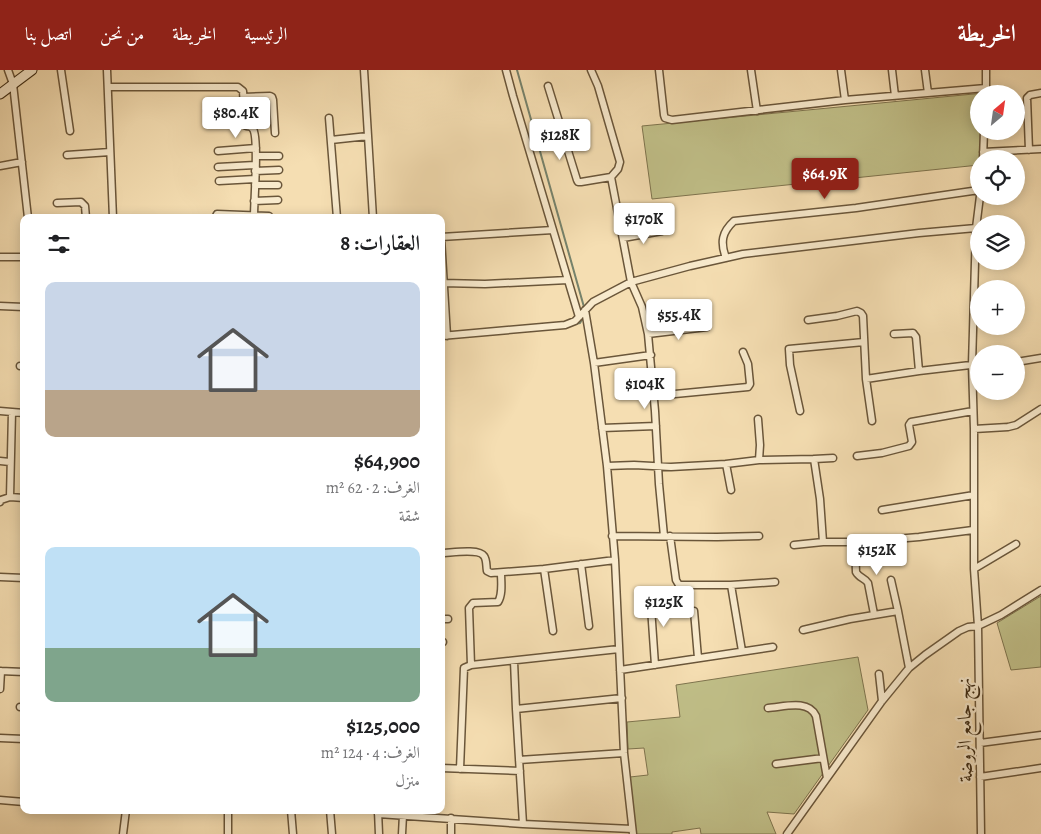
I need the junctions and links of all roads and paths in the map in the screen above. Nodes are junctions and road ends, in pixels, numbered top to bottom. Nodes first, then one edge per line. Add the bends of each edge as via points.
1 (8, 70) edge
2 (32, 70) edge
3 (61, 70) edge
4 (107, 70) edge
5 (364, 70) edge
6 (506, 70) edge
7 (591, 70) edge
8 (659, 70) edge
9 (750, 70) edge
10 (841, 70) edge
11 (892, 70) edge
12 (925, 70) edge
13 (986, 70) edge
14 (13, 84) junction
15 (986, 85) edge
16 (548, 86) dead end
17 (108, 87) junction
18 (970, 92) edge
19 (928, 93) junction
20 (1041, 93) edge
21 (0, 94) edge
22 (895, 96) junction
23 (244, 97) junction
24 (845, 100) junction
25 (244, 109) junction
26 (207, 111) dead end
27 (757, 111) junction
28 (329, 118) dead end
29 (70, 131) dead end
30 (275, 133) dead end
31 (368, 136) junction
32 (331, 140) junction
33 (256, 148) junction
34 (1041, 149) edge
35 (1029, 150) junction
36 (218, 151) dead end
37 (1025, 151) edge
38 (110, 152) junction
39 (67, 155) dead end
40 (256, 156) junction
41 (279, 156) dead end
42 (22, 162) junction
43 (0, 166) edge
44 (218, 167) dead end
45 (255, 168) junction
46 (279, 170) dead end
47 (611, 177) junction
48 (219, 181) dead end
49 (255, 182) junction
50 (278, 185) dead end
51 (970, 191) edge
52 (278, 200) dead end
53 (254, 201) junction
54 (57, 203) dead end
55 (28, 214) edge
56 (86, 214) edge
57 (113, 214) edge
58 (254, 214) edge
59 (337, 214) edge
60 (373, 214) edge
61 (970, 229) edge
62 (553, 230) junction
63 (662, 231) dead end
64 (445, 237) edge
65 (623, 238) junction
66 (0, 256) edge
67 (20, 257) edge
68 (726, 258) junction
69 (976, 270) edge
70 (568, 280) junction
71 (631, 282) junction
72 (445, 283) edge
73 (0, 306) edge
74 (20, 307) edge
75 (585, 310) junction
76 (579, 316) junction
77 (808, 320) dead end
78 (707, 327) dead end
79 (648, 334) junction
80 (894, 334) dead end
81 (445, 336) edge
82 (864, 342) junction
83 (975, 345) edge
84 (743, 352) dead end
85 (651, 355) junction
86 (1041, 358) edge
87 (1025, 361) edge
88 (594, 363) junction
89 (970, 366) edge
90 (919, 371) junction
91 (866, 379) junction
92 (654, 396) junction
93 (973, 400) edge
94 (1041, 409) edge
95 (800, 410) dead end
96 (0, 411) edge
97 (973, 411) junction
98 (12, 412) junction
99 (20, 413) edge
100 (758, 419) dead end
101 (872, 421) dead end
102 (656, 426) junction
103 (602, 428) junction
104 (974, 429) junction
105 (857, 456) dead end
106 (833, 458) dead end
107 (814, 459) junction
108 (759, 460) junction
109 (0, 461) edge
110 (10, 462) junction
111 (726, 464) junction
112 (606, 466) junction
113 (658, 466) junction
114 (731, 490) dead end
115 (974, 495) junction
116 (10, 497) junction
117 (20, 498) edge
118 (0, 502) edge
119 (882, 510) dead end
120 (973, 530) junction
121 (612, 536) junction
122 (667, 536) junction
123 (759, 536) dead end
124 (823, 542) junction
125 (1016, 544) dead end
126 (794, 545) dead end
127 (855, 545) junction
128 (445, 553) edge
129 (615, 560) junction
130 (581, 564) junction
131 (544, 569) junction
132 (974, 569) junction
133 (502, 573) junction
134 (0, 577) edge
135 (20, 578) edge
136 (891, 580) dead end
137 (775, 582) dead end
138 (731, 585) junction
139 (1041, 590) edge
140 (650, 593) dead end
141 (898, 611) junction
142 (694, 612) dead end
143 (874, 614) junction
144 (590, 626) dead end
145 (978, 626) junction
146 (803, 630) dead end
147 (552, 631) dead end
148 (773, 647) dead end
149 (619, 649) junction
150 (742, 651) junction
151 (698, 658) junction
152 (514, 661) junction
153 (471, 665) junction
154 (655, 665) junction
155 (909, 668) junction
156 (620, 670) junction
157 (0, 671) edge
158 (20, 672) edge
159 (879, 674) dead end
160 (0, 689) edge
161 (622, 698) junction
162 (882, 701) junction
163 (768, 708) dead end
164 (516, 709) junction
165 (1041, 735) edge
166 (0, 738) edge
167 (20, 739) edge
168 (980, 743) junction
169 (624, 753) junction
170 (823, 758) junction
171 (519, 760) junction
172 (776, 764) dead end
173 (445, 768) edge
174 (1041, 768) edge
175 (460, 770) junction
176 (520, 771) junction
177 (980, 777) junction
178 (827, 778) junction
179 (0, 800) edge
180 (20, 802) edge
181 (126, 814) edge
182 (228, 814) edge
183 (291, 814) edge
184 (330, 814) edge
185 (378, 814) edge
186 (395, 814) edge
187 (403, 815) junction
188 (451, 818) junction
189 (523, 824) junction
190 (632, 831) edge
191 (123, 834) edge
192 (228, 834) edge
193 (293, 834) edge
194 (332, 834) edge
195 (379, 834) edge
196 (402, 834) edge
197 (451, 834) edge
198 (787, 834) edge
199 (981, 834) edge

1 - 14 street
2 - 14 street
3 - 29 street
4 - 17 street
5 - 31 street
6 - 62 street
7 - 47 street via 620,162
8 - 27 street via 665,118
9 - 27 street
10 - 24 street
11 - 22 street
12 - 19 street
13 - 15 street
14 - 21 street
14 - 42 street
16 - 47 street via 576,180
17 - 23 street via 238,87
17 - 38 street
18 - 19 street
19 - 22 street
20 - 35 street via 1030,94 1027,98
22 - 24 street
23 - 25 street
23 - 30 street via 272,97
24 - 27 street
25 - 26 street
25 - 33 street via 245,124 253,130
28 - 32 street
31 - 32 street
31 - 60 street
32 - 59 street
33 - 36 street
33 - 40 street
34 - 35 street
35 - 37 street
38 - 39 street
38 - 57 street
40 - 41 street
40 - 45 street
42 - 43 street
42 - 55 street
44 - 45 street
45 - 46 street
45 - 49 street
47 - 65 street
48 - 49 street
49 - 50 street
49 - 53 street
51 - 68 street via 734,221 725,231 722,241
52 - 53 street
53 - 58 street
54 - 56 street via 81,202
61 - 68 street
62 - 64 street
62 - 70 street
63 - 65 street
65 - 71 street
66 - 67 street
68 - 71 street
69 - 83 street, نهج جامع الروضة
70 - 72 street
70 - 76 street
71 - 75 street via 593,302
71 - 79 street via 642,307
73 - 74 street
75 - 76 street
75 - 88 street
76 - 81 street via 565,325
77 - 82 street via 857,311 863,316
78 - 79 street
79 - 85 street
80 - 90 street via 915,335
82 - 91 street
82 - 95 street via 789,349
84 - 92 street via 748,364 748,387
85 - 88 street
85 - 92 street
86 - 87 street
88 - 103 street
89 - 90 street
90 - 91 street
91 - 101 street
92 - 102 street
93 - 97 street, نهج جامع الروضة
94 - 104 street via 1016,425
96 - 98 street
97 - 104 street, نهج جامع الروضة
97 - 105 street via 912,422 909,425 912,442 908,446
98 - 99 street
98 - 110 street
100 - 108 street
102 - 103 street
102 - 113 street
103 - 112 street
104 - 115 street, نهج جامع الروضة
106 - 107 street
107 - 108 street
107 - 124 street
108 - 111 street
109 - 110 street
110 - 116 street
111 - 113 street
111 - 114 street
112 - 113 street
112 - 121 street
113 - 122 street
115 - 119 street
115 - 120 street, نهج جامع الروضة
116 - 117 street
116 - 118 street
120 - 127 street
120 - 132 street, نهج جامع الروضة
121 - 122 street
121 - 129 street
122 - 123 street
122 - 138 street via 677,583
124 - 126 street
124 - 127 street via 853,542
125 - 132 street
127 - 143 street via 856,572 868,583
128 - 133 street via 480,552 484,555 487,571
129 - 130 street
129 - 149 street
130 - 131 street
130 - 144 street
131 - 133 street
131 - 147 street
132 - 145 street, نهج جامع الروضة
133 - 153 street via 500,601 473,603 469,608
134 - 135 street
136 - 141 street
137 - 138 street
138 - 150 street
139 - 145 street
140 - 154 street
141 - 143 street
141 - 155 street
142 - 151 street
143 - 146 street
145 - 155 street via 959,631
145 - 168 street, نهج جامع الروضة
148 - 150 street
149 - 152 street
149 - 156 street
150 - 151 street
151 - 154 street
152 - 153 street
152 - 164 street
153 - 175 street via 463,670
154 - 156 street
155 - 162 street
156 - 161 street
157 - 158 street
157 - 160 street
159 - 162 street
161 - 164 street
161 - 169 street
162 - 178 street
163 - 170 street via 799,705 813,710
164 - 171 street
165 - 168 street
166 - 167 street
168 - 177 street, نهج جامع الروضة
169 - 171 street
169 - 190 street
170 - 172 street
170 - 178 street
171 - 176 street
173 - 175 street
174 - 177 street
175 - 176 street
176 - 189 street
177 - 199 street, نهج جامع الروضة
178 - 198 street
179 - 180 street
181 - 191 street
182 - 192 street
183 - 193 street
184 - 194 street
185 - 195 street
186 - 187 street
187 - 188 street
187 - 196 street
188 - 189 street
188 - 197 street
189 - 190 street

